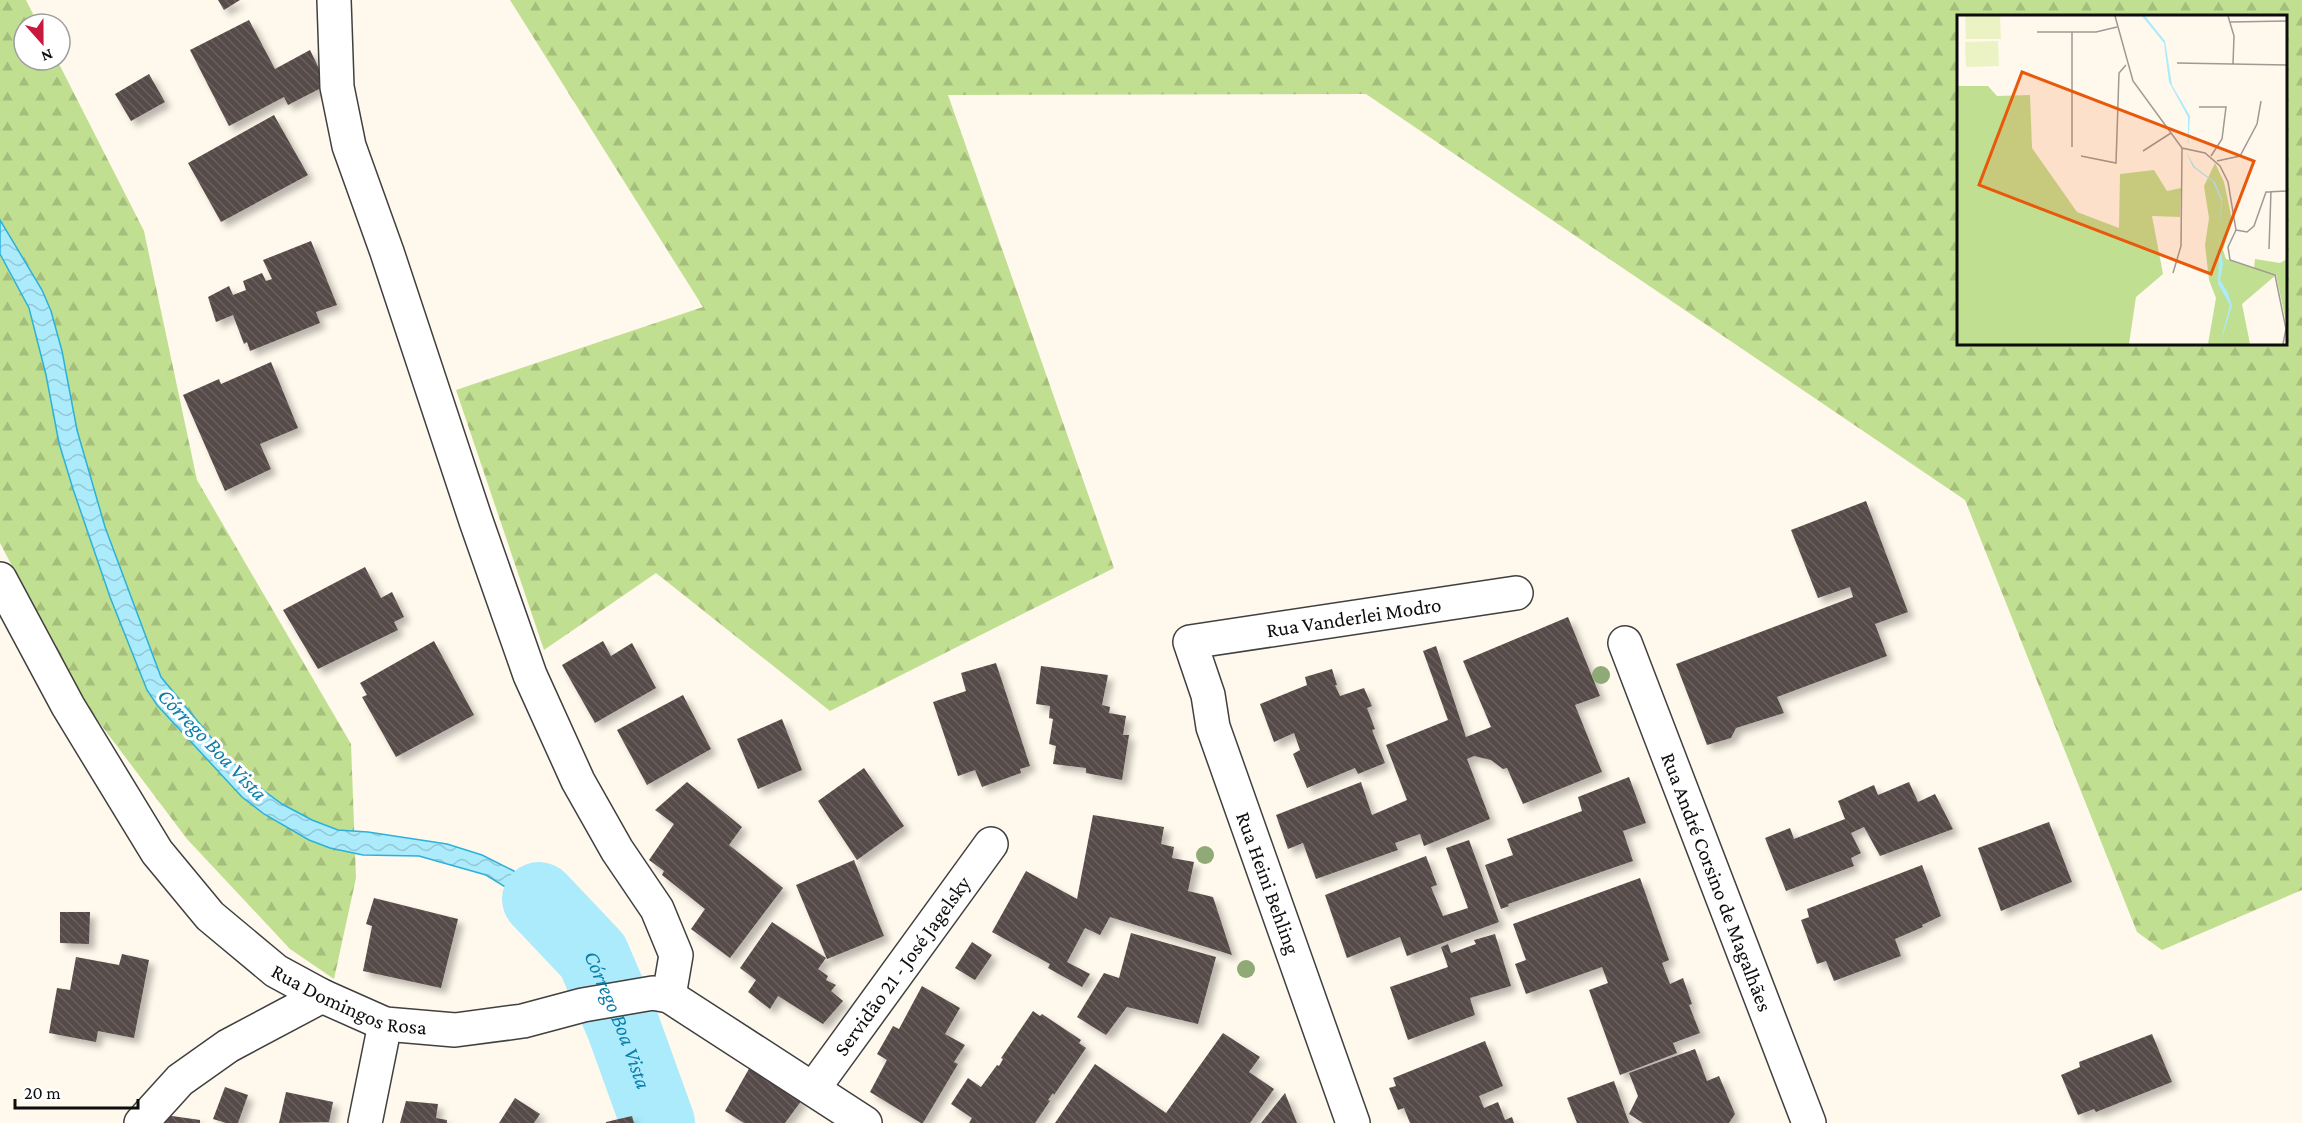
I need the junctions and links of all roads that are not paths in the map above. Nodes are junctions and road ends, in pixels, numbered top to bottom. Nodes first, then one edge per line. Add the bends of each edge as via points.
1 (334, 0) edge
2 (0, 579) edge
3 (1516, 592) dead end
4 (1190, 642) joint
5 (1625, 643) dead end
6 (991, 844) dead end
7 (661, 995) junction
8 (322, 996) junction
9 (385, 1024) junction
10 (813, 1089) junction
11 (141, 1123) edge
12 (365, 1123) edge
13 (865, 1123) edge
14 (1353, 1123) edge
15 (1809, 1123) edge

1 - 7 street via 337,87 349,146 531,675 578,780 617,850 657,909 676,955
2 - 8 street, Rua Domingos Rosa via 68,706 157,852 210,916 276,971
3 - 4 street, Rua Vanderlei Modro
4 - 14 street, Rua Heini Behling via 1208,695 1213,727
5 - 15 street, Rua André Corsino de Magalhães
6 - 10 street, Servidão 21 - José Jagelsky
7 - 9 street, Rua Domingos Rosa via 583,1005 523,1021 455,1030
7 - 10 street
8 - 9 street, Rua Domingos Rosa
8 - 11 street via 228,1046 180,1080
9 - 12 street
10 - 13 street

